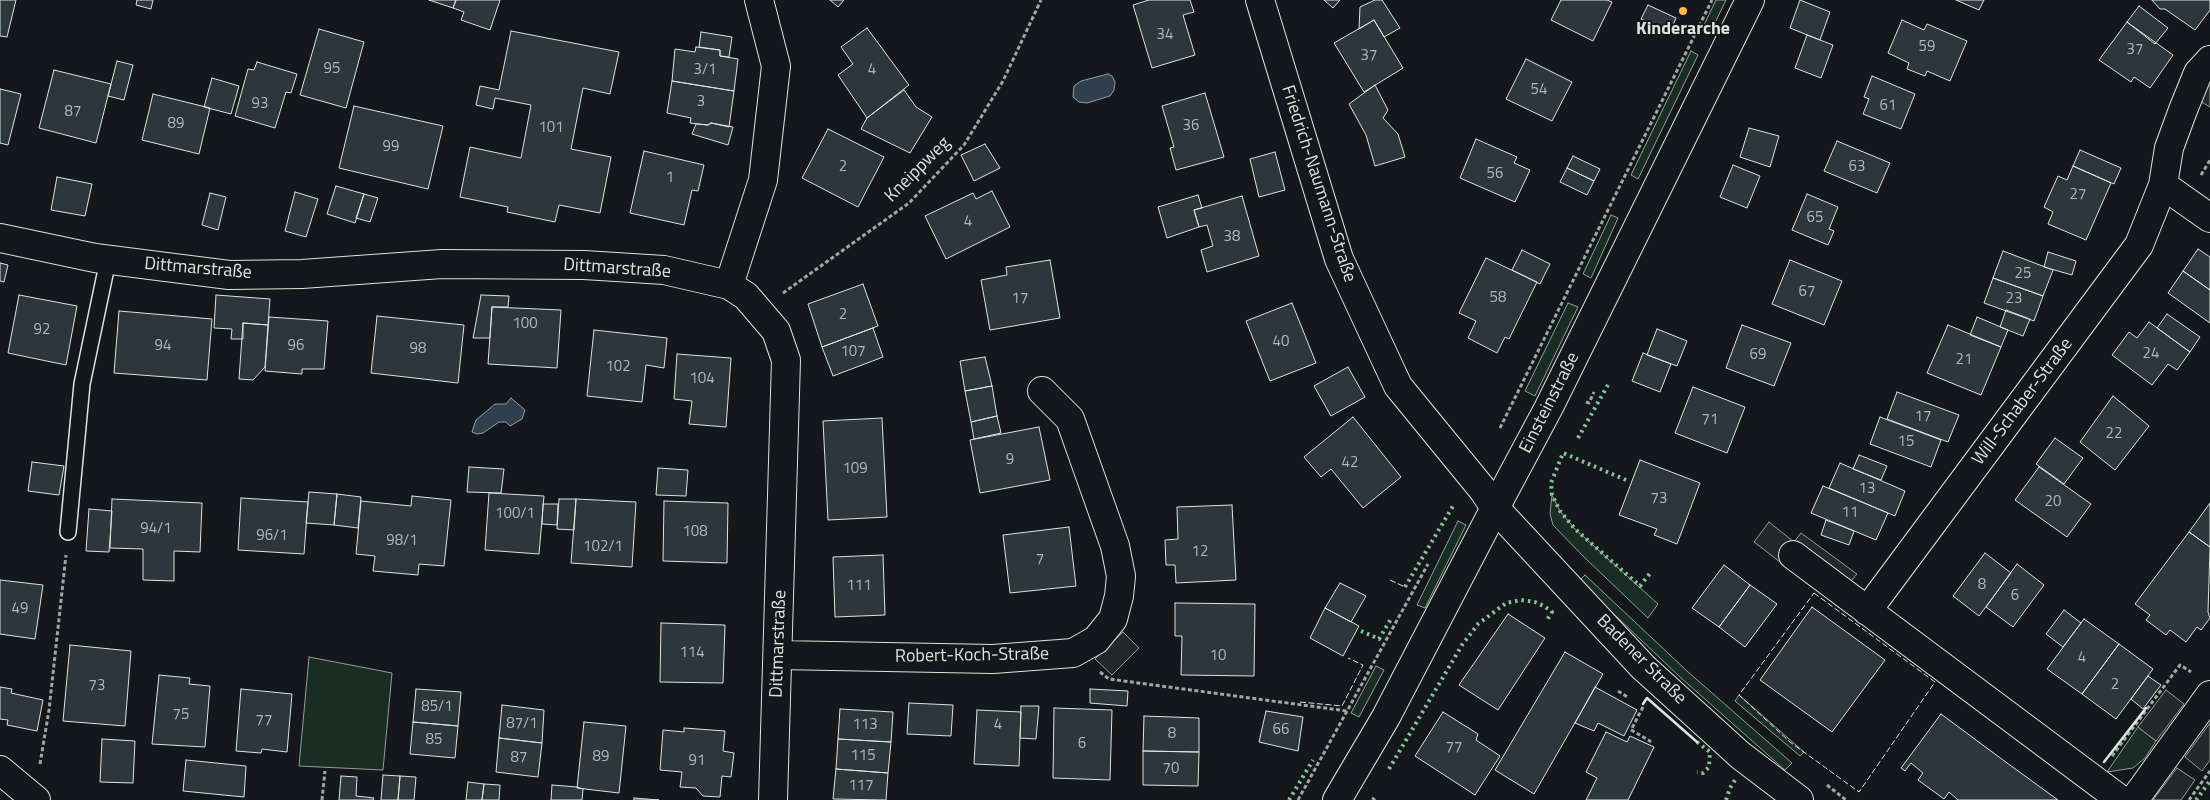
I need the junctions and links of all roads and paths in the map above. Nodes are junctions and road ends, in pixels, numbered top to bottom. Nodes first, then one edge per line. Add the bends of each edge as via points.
1 (759, 0) edge
2 (1041, 0) edge
3 (1260, 0) edge
4 (1712, 0) edge
5 (1750, 0) edge
6 (2210, 60) edge
7 (2163, 185) junction
8 (2210, 218) edge
9 (0, 238) edge
10 (108, 260) junction
11 (729, 285) junction
12 (758, 310) junction
13 (1042, 391) dead end
14 (1496, 437) dead end
15 (1494, 508) junction
16 (68, 532) joint
17 (1793, 555) dead end
18 (1432, 558) dead end
19 (1868, 611) junction
20 (1072, 653) junction
21 (779, 655) junction
22 (2203, 685) edge
23 (1643, 708) dead end
24 (1347, 711) junction
25 (1648, 744) dead end
26 (0, 770) edge
27 (325, 771) dead end
28 (2210, 771) edge
29 (2094, 780) junction
30 (34, 798) edge
31 (322, 800) edge
32 (773, 800) edge
33 (1298, 800) edge
34 (1337, 800) edge
35 (1799, 800) edge
36 (2121, 800) edge
37 (2134, 800) edge
38 (2189, 800) edge

1 - 11 street via 776,66 763,180
2 - 12 path, Kneippweg via 1003,81 964,145 909,203
3 - 15 street, Friedrich-Naumann-Straße via 1343,267 1398,386
4 - 14 path
5 - 15 street, Einsteinstraße via 1554,399
6 - 7 street, Will-Schaber-Straße via 2198,74 2183,110 2169,148
7 - 8 street
7 - 19 street, Will-Schaber-Straße via 2139,245
9 - 10 street, Dittmarstraße
10 - 11 street, Dittmarstraße via 229,276 442,264 584,265 664,270
10 - 16 lane via 82,384
11 - 12 street, Dittmarstraße via 746,296
12 - 21 street, Dittmarstraße via 776,331 786,360
13 - 20 street, Robert-Koch-Straße via 1070,419 1116,546 1121,576 1113,619 1096,640
15 - 34 street, Einsteinstraße via 1386,717
15 - 35 street, Badener Straße via 1643,667 1740,755
16 - 30 path via 49,710
17 - 19 street
18 - 24 path
19 - 29 street
20 - 21 street, Robert-Koch-Straße via 992,660
20 - 24 path via 1109,679
21 - 32 street, Dittmarstraße
22 - 29 path via 2180,665
22 - 37 street
23 - 25 path via 1631,730 1650,741
24 - 33 path
26 - 30 street
27 - 31 path
28 - 38 path
29 - 36 street

